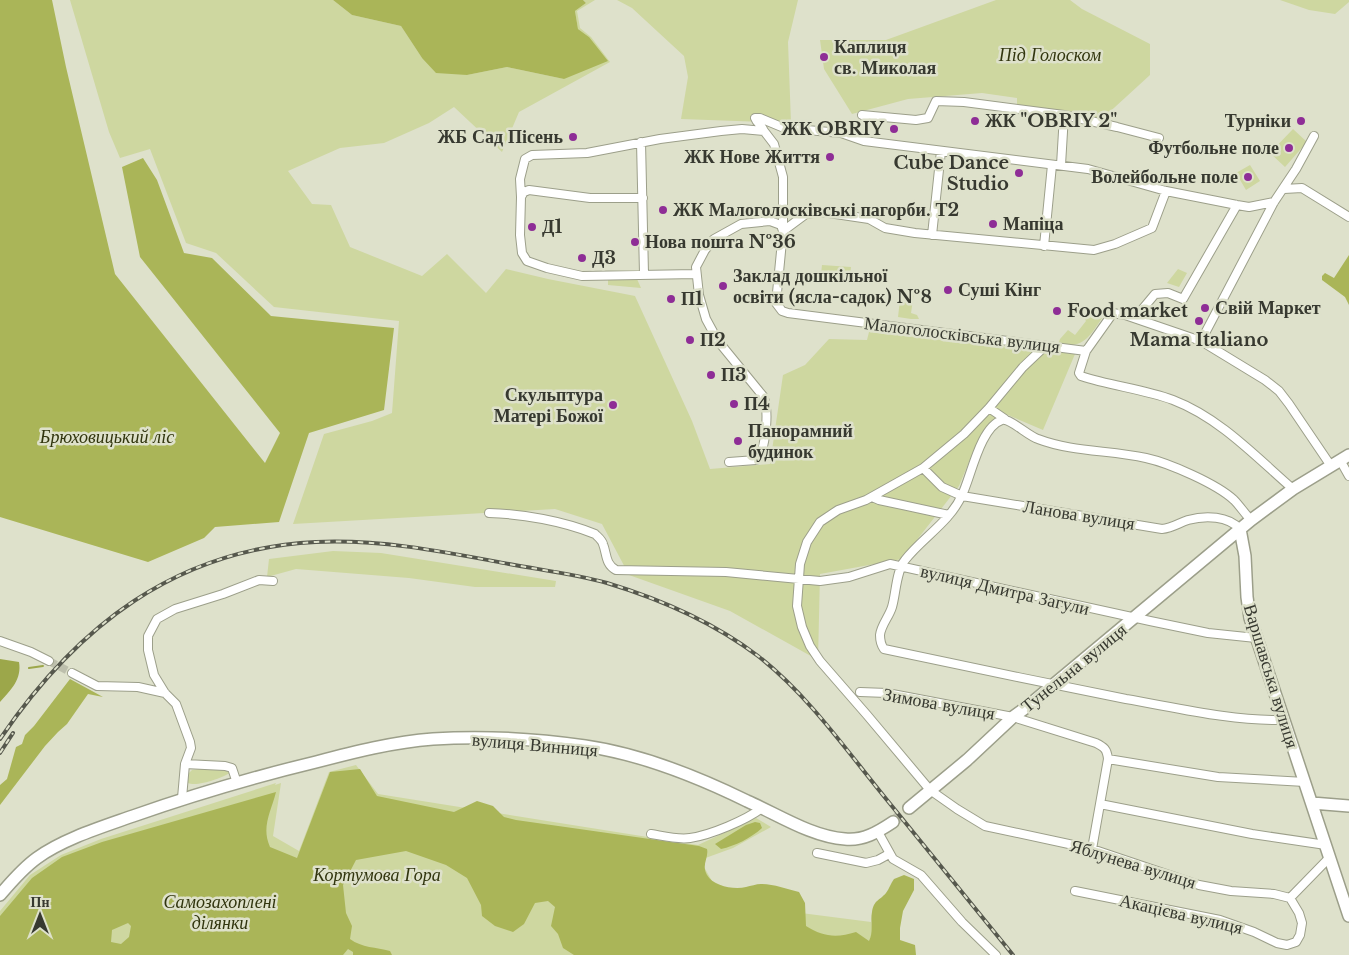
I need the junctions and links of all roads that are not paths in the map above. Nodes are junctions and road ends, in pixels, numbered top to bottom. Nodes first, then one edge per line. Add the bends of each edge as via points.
1 (862, 115) dead end
2 (1064, 116) junction
3 (764, 131) junction
4 (1314, 136) dead end
5 (1159, 138) dead end
6 (641, 142) junction
7 (941, 151) junction
8 (1056, 165) junction
9 (1284, 189) junction
10 (1166, 191) junction
11 (521, 197) junction
12 (643, 198) junction
13 (1274, 202) junction
14 (1237, 205) junction
15 (1349, 216) edge
16 (783, 232) junction
17 (932, 235) junction
18 (1044, 246) junction
19 (644, 274) junction
20 (696, 274) junction
21 (1135, 318) junction
22 (1201, 341) junction
23 (1049, 346) junction
24 (1086, 351) junction
25 (989, 408) junction
26 (1005, 420) junction
27 (1340, 461) edge
28 (729, 462) dead end
29 (923, 468) junction
30 (1349, 476) edge
31 (1293, 489) junction
32 (962, 496) junction
33 (872, 497) junction
34 (489, 513) dead end
35 (948, 515) junction
36 (1252, 520) junction
37 (1240, 529) junction
38 (901, 566) junction
39 (799, 578) junction
40 (273, 580) dead end
41 (1134, 618) junction
42 (1256, 638) junction
43 (0, 641) edge
44 (49, 661) tunnel mouth
45 (72, 673) tunnel mouth
46 (1054, 684) junction
47 (860, 692) dead end
48 (165, 693) junction
49 (1013, 716) junction
50 (1284, 720) junction
51 (1108, 759) junction
52 (185, 764) junction
53 (1305, 782) junction
54 (237, 783) junction
55 (930, 790) junction
56 (182, 798) junction
57 (1312, 803) junction
58 (1100, 804) junction
59 (1349, 806) edge
60 (762, 808) junction
61 (909, 808) tunnel mouth
62 (892, 822) tunnel mouth
63 (878, 832) junction
64 (651, 834) dead end
65 (1326, 845) junction
66 (1092, 849) junction
67 (817, 853) dead end
68 (889, 854) junction
69 (1330, 858) junction
70 (1075, 891) dead end
71 (0, 895) edge
72 (1290, 898) junction
73 (1349, 916) edge
74 (996, 955) edge

1 - 2 street via 916,120 928,118 936,101
2 - 5 street
2 - 8 street
3 - 6 street via 742,129
3 - 7 street, Малоголосківська вулиця via 755,118 784,128 841,133 864,141
3 - 16 street, Малоголосківська вулиця via 774,144 783,177
4 - 9 street
6 - 11 street via 588,153 532,155 525,159 522,169
6 - 12 street
7 - 8 street
7 - 17 street
8 - 10 street via 1088,169
8 - 18 street
9 - 13 street
9 - 15 street via 1302,188
10 - 14 street
10 - 18 street via 1152,228 1094,250
11 - 12 street via 529,190 590,198
11 - 19 street via 520,235 522,253 527,261 582,276
12 - 19 street
13 - 14 street via 1249,207
13 - 22 street
14 - 21 street via 1183,299 1168,292 1155,294
16 - 17 street via 806,214 817,212 865,218 885,228
16 - 20 street via 781,225 770,221 741,224 714,240 705,250
16 - 23 street, Малоголосківська вулиця via 776,303 788,314
17 - 18 street
19 - 20 street
20 - 28 street via 706,319 718,341 766,403 761,456 756,460
21 - 22 street, Малоголосківська вулиця
21 - 24 street, Малоголосківська вулиця via 1113,313
22 - 27 street, Малоголосківська вулиця via 1279,391
23 - 24 street, Малоголосківська вулиця
23 - 25 street, Яблунева вулиця via 1023,367
24 - 31 street via 1080,376 1136,389 1190,407 1242,444
25 - 26 street
25 - 29 street, Яблунева вулиця
26 - 32 street via 989,431 978,449
26 - 36 street via 1037,439 1076,449 1146,458 1186,473 1231,498
27 - 30 street, Малоголосківська вулиця
27 - 31 main road
29 - 32 street, Ланова вулиця via 942,487
29 - 33 street, Яблунева вулиця
31 - 36 main road
32 - 35 street
32 - 37 street, Ланова вулиця via 1162,529 1200,518 1223,519
33 - 35 street
33 - 39 street, Яблунева вулиця via 838,510 820,522 804,548
34 - 39 street via 528,516 595,534 603,542 607,562 616,570 726,572
35 - 38 street
36 - 37 main road
37 - 41 main road, Тунельна вулиця
37 - 42 main road, Варшавська вулиця via 1248,609
38 - 39 street via 885,565 828,580
38 - 41 street, вулиця Дмитра Загули
38 - 46 street via 892,608 881,632 884,649
39 - 55 street, Яблунева вулиця via 797,606 810,646
40 - 48 street via 259,580 175,609 157,619 148,636 148,650 154,675
41 - 42 street, вулиця Дмитра Загули via 1208,633
41 - 46 main road, Тунельна вулиця
42 - 50 main road, Варшавська вулиця
43 - 44 street
45 - 48 street via 97,686 138,687
46 - 49 main road, Тунельна вулиця
46 - 50 street via 1226,716
47 - 49 street, Зимова вулиця via 887,693
48 - 52 street via 176,704 190,742
49 - 51 street, Зимова вулиця via 1105,747
49 - 55 main road, Тунельна вулиця
50 - 53 main road, Варшавська вулиця
51 - 53 street via 1218,777
51 - 58 street
52 - 54 street via 232,768
52 - 56 street
53 - 57 main road, Варшавська вулиця
54 - 56 main road, вулиця Винниця
54 - 60 main road, вулиця Винниця via 386,744 472,738 536,741 586,746 647,761 706,782
55 - 61 main road, Тунельна вулиця
55 - 66 street, Яблунева вулиця via 985,826
56 - 71 main road, вулиця Винниця via 57,846 26,867
57 - 59 main road
57 - 65 main road, Варшавська вулиця
58 - 65 street
58 - 66 street
60 - 63 main road, вулиця Винниця via 833,838 856,839
60 - 64 street via 751,816 706,834 688,838
62 - 63 main road
63 - 68 street
65 - 69 main road, Варшавська вулиця
66 - 72 street, Яблунева вулиця via 1199,885
67 - 68 street via 866,863
68 - 74 street via 921,875
69 - 72 street
69 - 73 main road, Варшавська вулиця
70 - 72 street, Акацієва вулиця via 1220,920 1287,945 1296,942 1302,924

